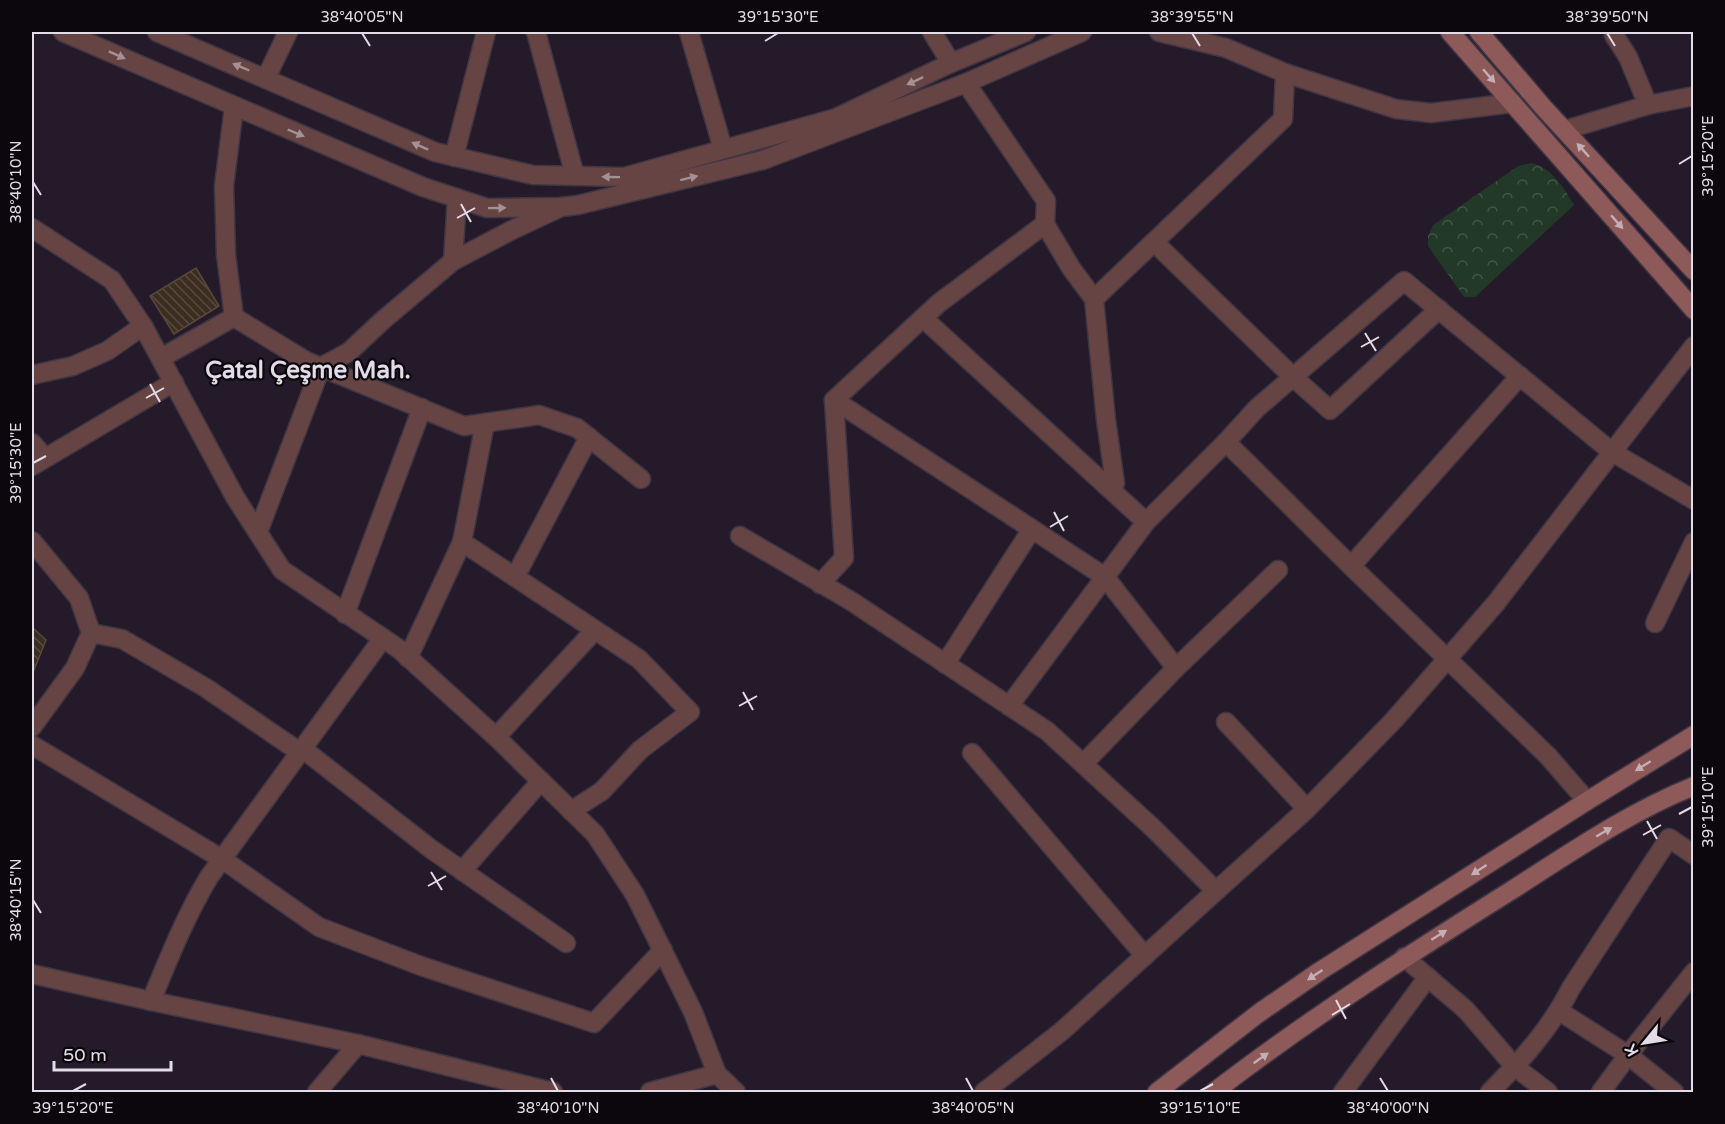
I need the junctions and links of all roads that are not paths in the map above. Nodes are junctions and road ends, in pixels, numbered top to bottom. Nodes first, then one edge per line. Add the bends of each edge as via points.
1 (63, 32) edge
2 (157, 32) edge
3 (288, 32) edge
4 (486, 32) edge
5 (536, 32) edge
6 (689, 32) edge
7 (932, 32) edge
8 (1026, 32) edge
9 (1082, 32) edge
10 (1160, 32) edge
11 (1450, 32) edge
12 (1479, 32) edge
13 (1614, 35) dead end
14 (951, 63) junction
15 (1285, 73) junction
16 (266, 78) junction
17 (966, 83) junction
18 (1694, 96) edge
19 (1513, 103) junction
20 (1648, 105) junction
21 (234, 106) junction
22 (1565, 130) junction
23 (723, 149) junction
24 (454, 157) junction
25 (575, 176) junction
26 (457, 198) junction
27 (561, 207) junction
28 (1045, 224) junction
29 (32, 228) edge
30 (1154, 242) junction
31 (453, 261) junction
32 (1694, 271) edge
33 (1094, 299) junction
34 (1439, 309) junction
35 (1694, 310) edge
36 (234, 317) junction
37 (923, 318) junction
38 (143, 326) junction
39 (1694, 346) edge
40 (161, 358) junction
41 (321, 367) junction
42 (32, 375) edge
43 (1520, 376) junction
44 (1293, 377) junction
45 (174, 382) junction
46 (834, 400) junction
47 (422, 408) junction
48 (485, 423) junction
49 (589, 437) junction
50 (32, 442) edge
51 (1226, 442) junction
52 (1612, 452) junction
53 (38, 462) edge
54 (641, 479) dead end
55 (1112, 490) junction
56 (1694, 500) edge
57 (1146, 522) junction
58 (1032, 529) junction
59 (258, 532) junction
60 (740, 536) dead end
61 (32, 541) edge
62 (462, 542) junction
63 (1694, 542) edge
64 (1351, 566) junction
65 (1278, 570) dead end
66 (515, 577) junction
67 (1105, 577) junction
68 (820, 584) junction
69 (345, 614) junction
70 (1655, 623) dead end
71 (595, 630) junction
72 (91, 633) junction
73 (383, 638) junction
74 (408, 658) junction
75 (1446, 659) junction
76 (945, 664) junction
77 (1176, 668) junction
78 (1009, 706) junction
79 (1226, 723) dead end
80 (32, 727) edge
81 (1694, 735) edge
82 (496, 737) junction
83 (32, 745) edge
84 (302, 751) junction
85 (972, 753) dead end
86 (1083, 764) junction
87 (541, 781) junction
88 (1694, 786) edge
89 (1587, 801) junction
90 (1307, 809) junction
91 (571, 811) junction
92 (1694, 855) edge
93 (222, 859) junction
94 (462, 870) junction
95 (1216, 891) junction
96 (566, 943) dead end
97 (663, 950) junction
98 (1145, 956) junction
99 (1404, 957) junction
100 (1694, 972) edge
101 (1428, 977) junction
102 (37, 978) edge
103 (151, 1001) junction
104 (1559, 1011) junction
105 (358, 1044) junction
106 (1628, 1055) junction
107 (1515, 1067) junction
108 (717, 1074) junction
109 (316, 1092) edge
110 (553, 1092) edge
111 (650, 1092) edge
112 (736, 1092) edge
113 (984, 1092) edge
114 (1157, 1092) edge
115 (1214, 1092) edge
116 (1343, 1092) edge
117 (1490, 1092) edge
118 (1548, 1092) edge
119 (1601, 1092) edge
120 (1674, 1092) edge

1 -> 21 street
16 -> 2 street
3 - 16 street
4 - 24 street
5 - 25 street
6 - 23 street
7 - 14 street
8 - 14 street
9 - 17 street
10 - 15 street via 1226,48
11 -> 19 main road
12 - 22 main road
13 - 20 street
14 -> 23 street via 836,118
15 - 19 street via 1395,109 1431,113
15 - 30 street via 1283,120
24 -> 16 street
27 -> 17 street via 763,160
17 - 28 street via 1046,201
18 - 20 street
19 -> 35 main road
20 - 22 street
21 -> 26 street
21 - 36 street via 224,186 226,255
32 -> 22 main road
23 -> 25 street via 624,177
24 - 25 street via 533,175
26 -> 27 street via 487,208
26 - 31 street
27 - 31 street
28 - 33 street
28 - 37 street
29 - 38 street via 112,279
30 - 33 street
30 - 44 street
31 - 41 street via 349,352
33 - 55 street via 1115,483
34 - 43 street
34 - 44 street via 1404,281
34 - 44 street via 1330,410
36 - 40 street
36 - 41 street
37 - 46 street
37 - 55 street
38 - 40 street
38 - 42 street via 107,351 74,366
39 - 52 street
40 - 45 street
41 - 47 street
41 - 59 street
43 - 52 street
43 - 64 street
44 - 51 street
45 - 53 street
45 - 59 street
46 - 58 street
46 - 68 street via 844,558
47 - 48 street via 464,426
47 - 69 street
48 - 49 street via 539,415 578,428
48 - 62 street
49 - 54 street
49 - 66 street
50 - 53 street
51 - 57 street
51 - 64 street
52 - 56 street
52 - 75 street via 1496,603
55 - 57 street
57 - 67 street
58 - 67 street
58 - 76 street
59 - 69 street via 282,570
60 - 68 street
61 - 72 street via 79,598
62 - 66 street
62 - 74 street
63 - 70 street
64 - 75 street
65 - 77 street
66 - 71 street
67 - 77 street
67 - 78 street
68 - 76 street
69 - 73 street
71 - 82 street
71 - 91 street via 639,659 690,712 640,750 602,791
72 - 80 street via 75,668
72 - 84 street via 122,639
73 - 74 street
73 - 84 street
74 - 82 street
75 - 89 street via 1548,756
75 - 90 street via 1394,720
76 - 78 street
77 - 86 street
78 - 86 street via 1047,731
79 - 90 street
81 -> 89 main road
82 - 87 street
83 - 93 street
84 - 93 street
84 - 94 street
85 - 98 street
86 - 95 street
87 - 91 street
87 - 94 street
99 -> 88 main road via 1596,837
89 -> 114 main road via 1320,971
90 - 95 street
91 - 97 street via 595,834 635,895
92 - 104 street via 1668,838
93 - 97 street via 319,927 421,966 594,1023
93 - 103 street via 192,905
94 - 96 street
95 - 98 street
97 - 108 street
98 - 113 street via 1062,1031
99 - 101 street
115 -> 99 main road
100 - 106 street
101 - 107 street via 1466,1010
101 - 116 street
102 - 103 street
103 - 105 street
104 - 106 street
104 - 107 street
105 - 109 street
105 - 110 street
106 - 119 street
106 - 120 street
107 - 117 street
107 - 118 street
108 - 111 street
108 - 112 street

